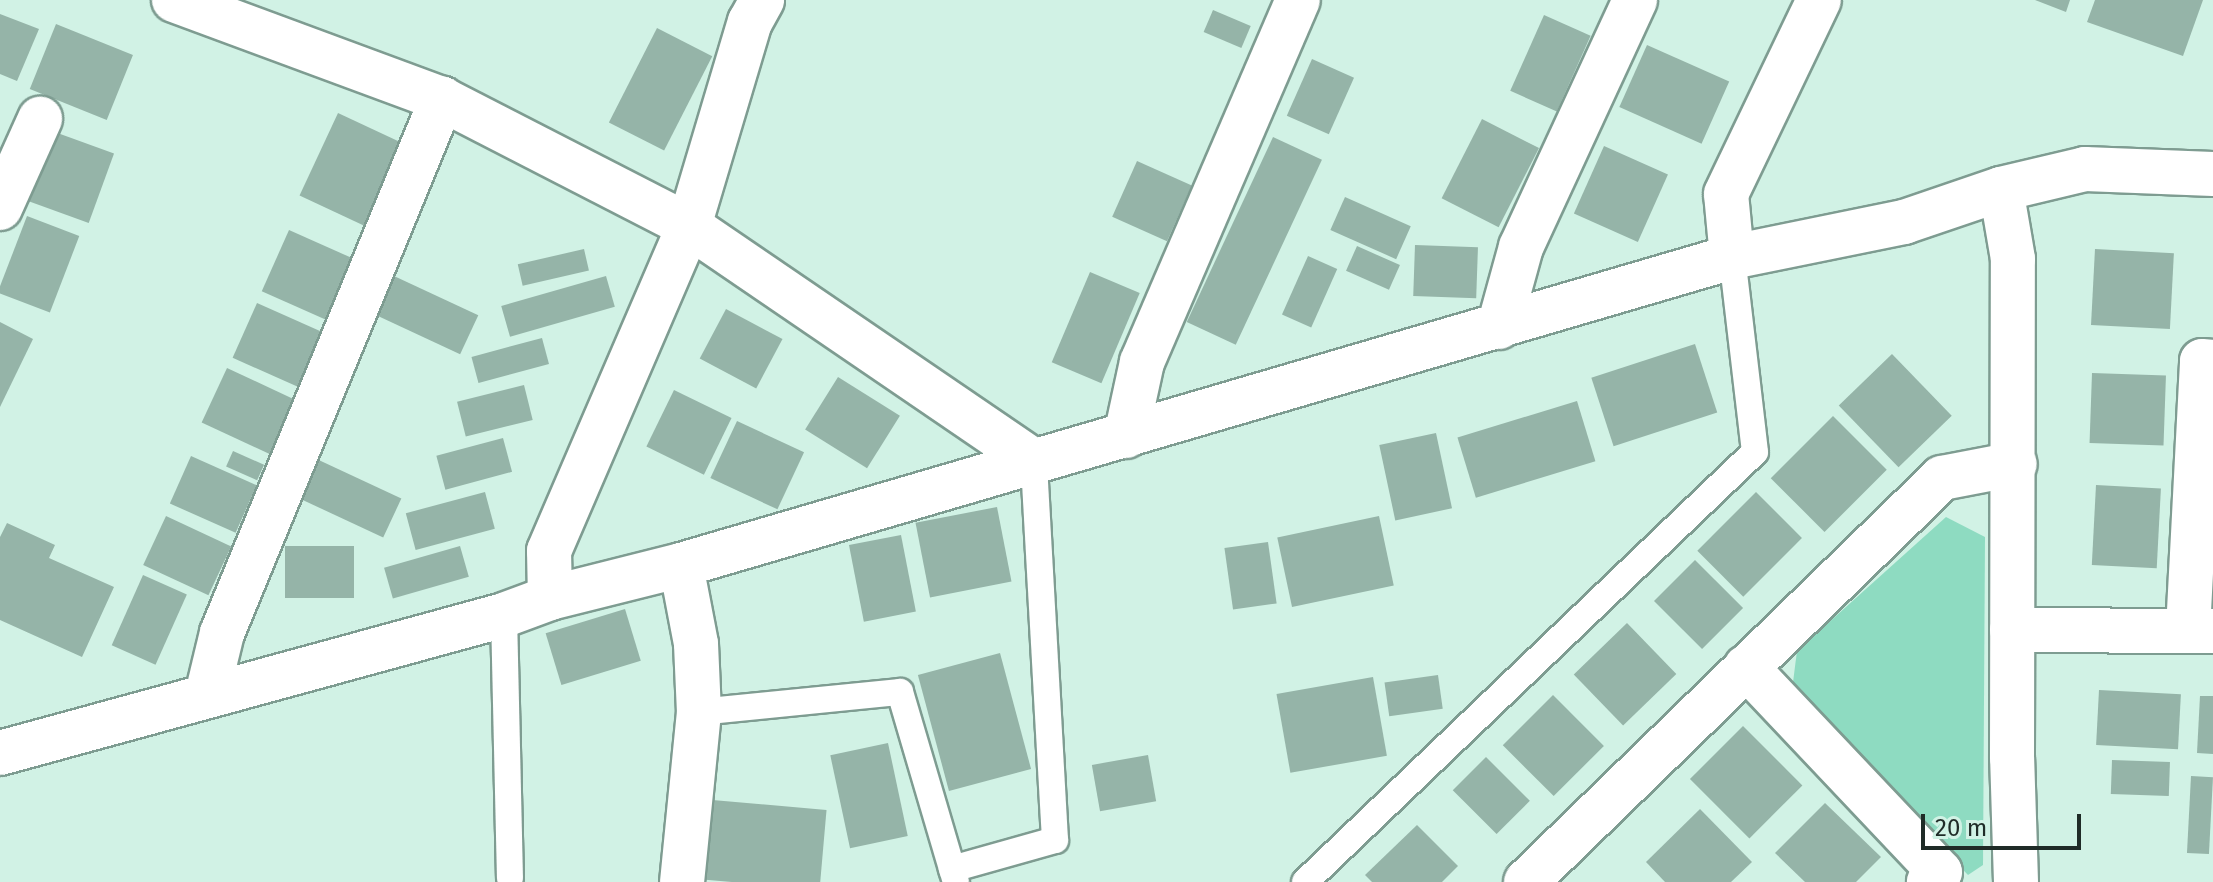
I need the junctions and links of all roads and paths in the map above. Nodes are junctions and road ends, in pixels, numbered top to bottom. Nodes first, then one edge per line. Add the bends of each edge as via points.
1 (174, 0) edge
2 (762, 0) edge
3 (1298, 0) edge
4 (1635, 0) edge
5 (1819, 0) edge
6 (442, 99) junction
7 (40, 119) dead end
8 (2213, 174) edge
9 (2001, 189) junction
10 (0, 208) edge
11 (689, 226) junction
12 (1732, 257) junction
13 (1499, 327) junction
14 (2213, 362) edge
15 (1126, 436) junction
16 (1034, 461) junction
17 (2015, 464) junction
18 (681, 565) junction
19 (550, 598) junction
20 (504, 615) junction
21 (2012, 630) junction
22 (2201, 630) edge
23 (1746, 667) junction
24 (207, 695) junction
25 (699, 712) junction
26 (0, 753) edge
27 (954, 876) edge
28 (510, 878) dead end
29 (682, 882) edge
30 (1305, 882) edge
31 (1526, 882) edge
32 (1929, 882) edge
33 (2016, 882) edge

1 - 6 street
2 - 11 street via 750,22
3 - 15 street via 1142,362
4 - 13 street via 1521,247
5 - 12 street via 1726,194
6 - 11 street
6 - 24 street via 222,633
7 - 10 street
8 - 9 street via 2085,169
9 - 12 street via 1904,222
9 - 17 street via 2013,259
11 - 16 street
11 - 19 street via 549,551
12 - 13 street
12 - 30 lane via 1755,452
13 - 15 street
14 - 22 street via 2202,361
15 - 16 street
16 - 18 street
16 - 27 lane via 1055,840
17 - 21 street
17 - 23 street via 1942,478
18 - 19 street
18 - 25 street via 696,644
19 - 20 street
20 - 24 street
20 - 28 lane
21 - 22 street
21 - 33 street
23 - 31 street
23 - 32 street via 1940,872
24 - 26 street
25 - 27 lane via 900,692
25 - 29 street

